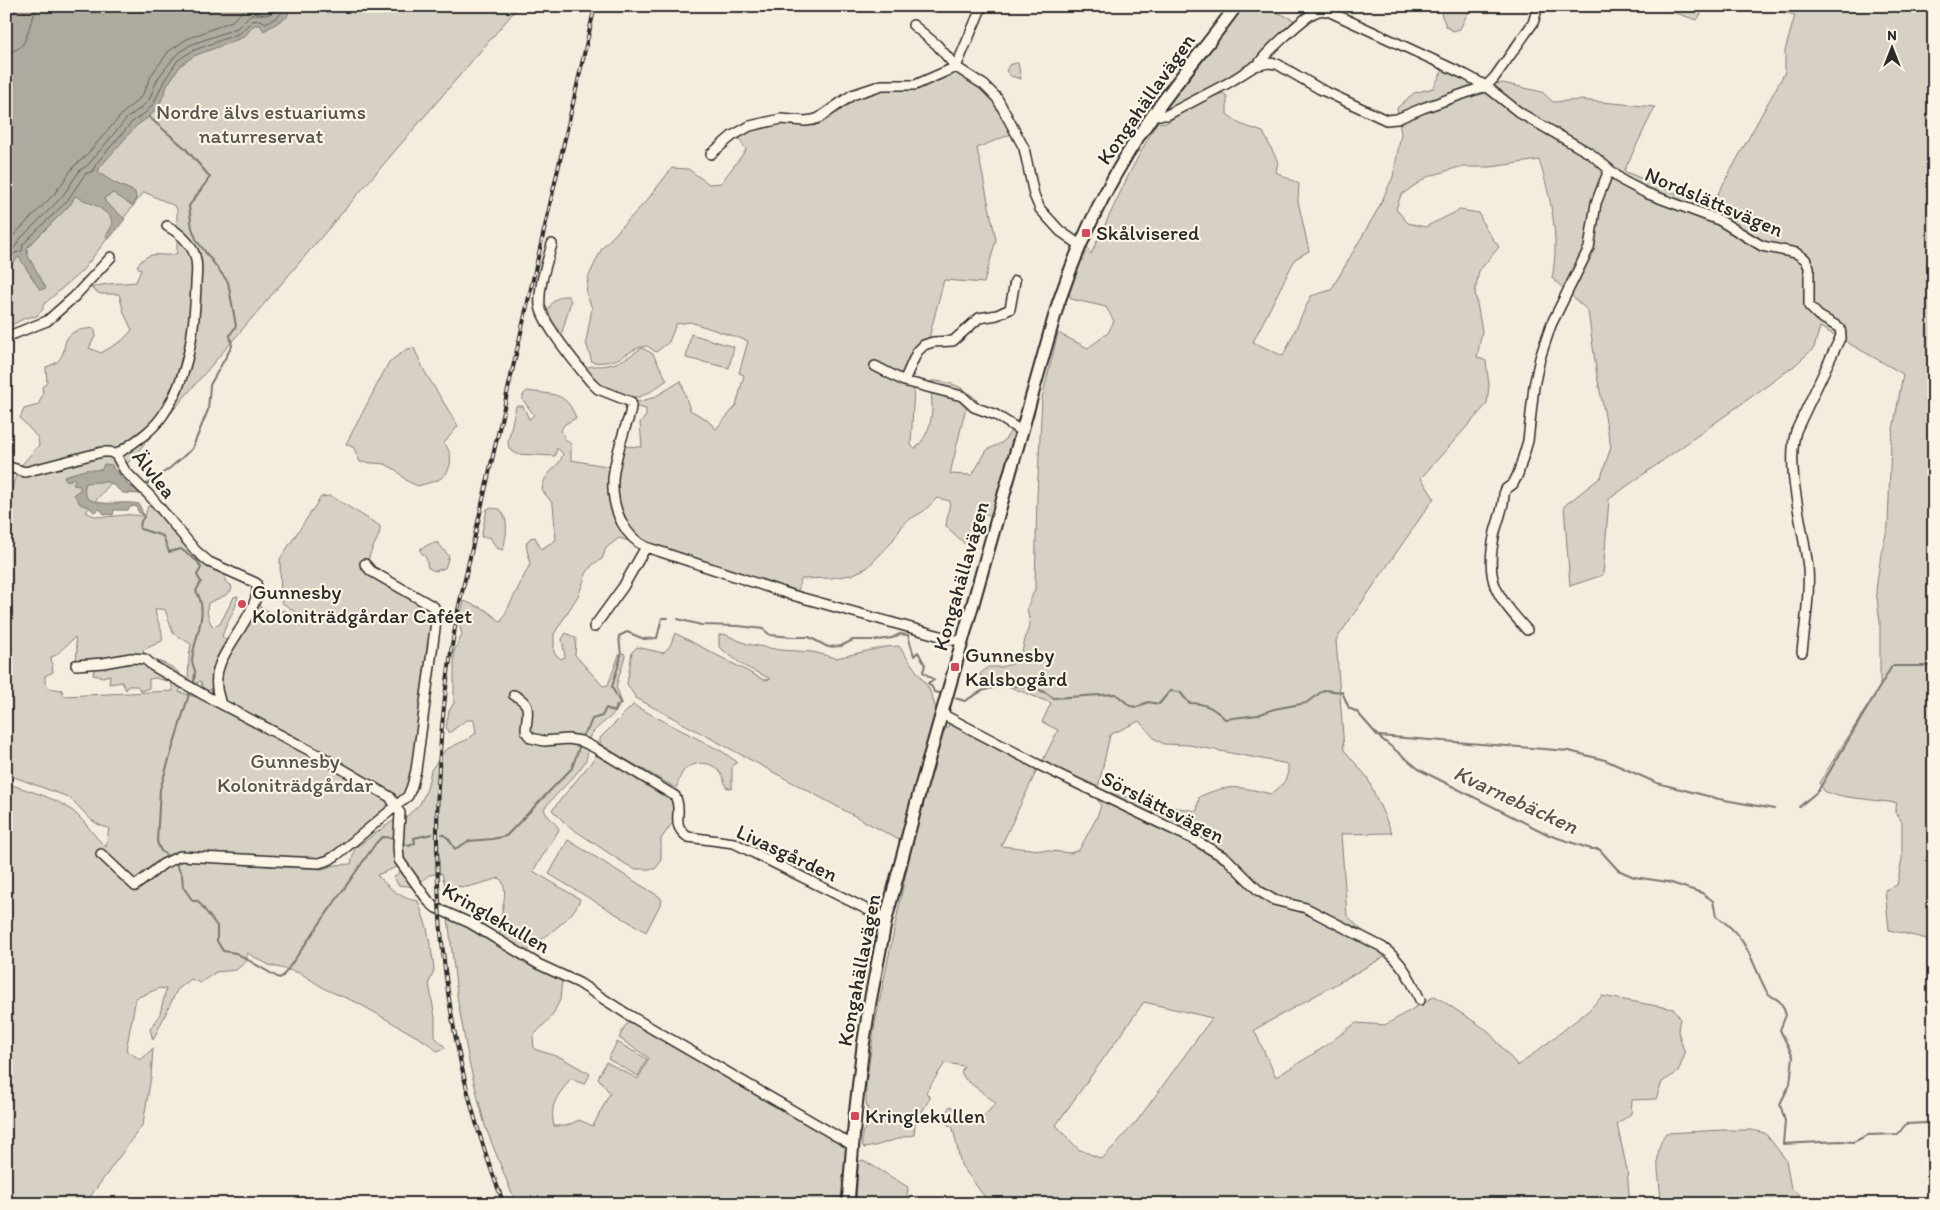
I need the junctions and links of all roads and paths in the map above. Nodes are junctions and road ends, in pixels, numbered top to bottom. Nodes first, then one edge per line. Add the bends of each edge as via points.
1 (982, 6) edge
2 (1236, 6) edge
3 (1536, 6) edge
4 (913, 25) dead end
5 (1259, 64) junction
6 (956, 67) junction
7 (1486, 86) junction
8 (1155, 112) junction
9 (710, 154) dead end
10 (1608, 170) junction
11 (167, 226) dead end
12 (552, 244) dead end
13 (1080, 245) junction
14 (111, 257) dead end
15 (1015, 282) dead end
16 (6, 337) edge
17 (875, 366) dead end
18 (904, 381) junction
19 (1021, 431) junction
20 (116, 455) junction
21 (6, 466) edge
22 (646, 547) junction
23 (365, 564) dead end
24 (594, 627) dead end
25 (1527, 630) dead end
26 (962, 642) junction
27 (1802, 652) dead end
28 (76, 665) dead end
29 (514, 695) dead end
30 (220, 703) junction
31 (942, 714) junction
32 (396, 805) junction
33 (101, 854) dead end
34 (886, 919) junction
35 (1420, 1000) dead end
36 (852, 1145) junction
37 (848, 1204) edge

1 - 6 street
2 - 8 main road, Kongahällavägen
3 - 7 street via 1532,23
4 - 6 street
5 - 7 street via 1277,64 1320,89 1386,120 1397,119
5 - 7 street, Nordslättsvägen via 1268,52 1312,14 1322,10
5 - 8 street via 1167,116
6 - 9 street via 915,85 882,85 852,95 813,120 782,119 750,126
6 - 13 street via 984,85 997,98 1024,148 1040,209 1060,231
7 - 10 street, Nordslättsvägen via 1520,112 1591,154
8 - 13 main road, Kongahällavägen via 1124,159
10 - 25 street via 1596,203 1589,248 1540,358 1528,442 1518,474 1506,489 1492,548 1492,578 1499,596
10 - 27 street, Nordslättsvägen via 1646,193 1719,220 1753,242 1802,256 1809,268 1809,306 1841,331 1839,342 1792,443 1808,568
11 - 20 street via 180,233 193,249 197,261 193,336 182,377 162,416 150,430
12 - 22 street via 541,310 548,325 590,381 630,402 630,414 614,464 612,485 624,527
13 - 19 main road, Kongahällavägen via 1058,304
14 - 16 street via 74,298 47,321
15 - 18 street via 1007,312 979,318 953,341 924,345 917,352
17 - 18 street
18 - 19 street via 962,396 974,407
19 - 26 main road, Kongahällavägen
20 - 21 street, Älvlea via 102,452 25,472
20 - 30 street, Älvlea via 125,472 150,496 196,551 209,562 254,580 258,586 255,600 219,666 217,689
22 - 24 street via 623,587
22 - 26 street via 792,595
23 - 32 street via 434,607 437,614 414,780 408,796
26 - 31 main road, Kongahällavägen
28 - 30 street via 144,659
29 - 34 street, Livasgården via 526,702 526,732 531,738 581,741 675,796 679,806 678,826 688,837 740,846
30 - 32 street via 378,789
31 - 34 main road, Kongahällavägen
31 - 35 street, Sörslättsvägen via 1036,764 1195,840 1227,859 1259,892 1274,900 1306,908 1382,947 1400,964
32 - 33 street via 338,854 319,863 180,856 163,864 135,886
32 - 36 street, Kringlekullen via 400,813 399,860 436,908 470,923 538,964 579,982
34 - 36 main road, Kongahällavägen via 870,1002
36 - 37 main road, Kongahällavägen

